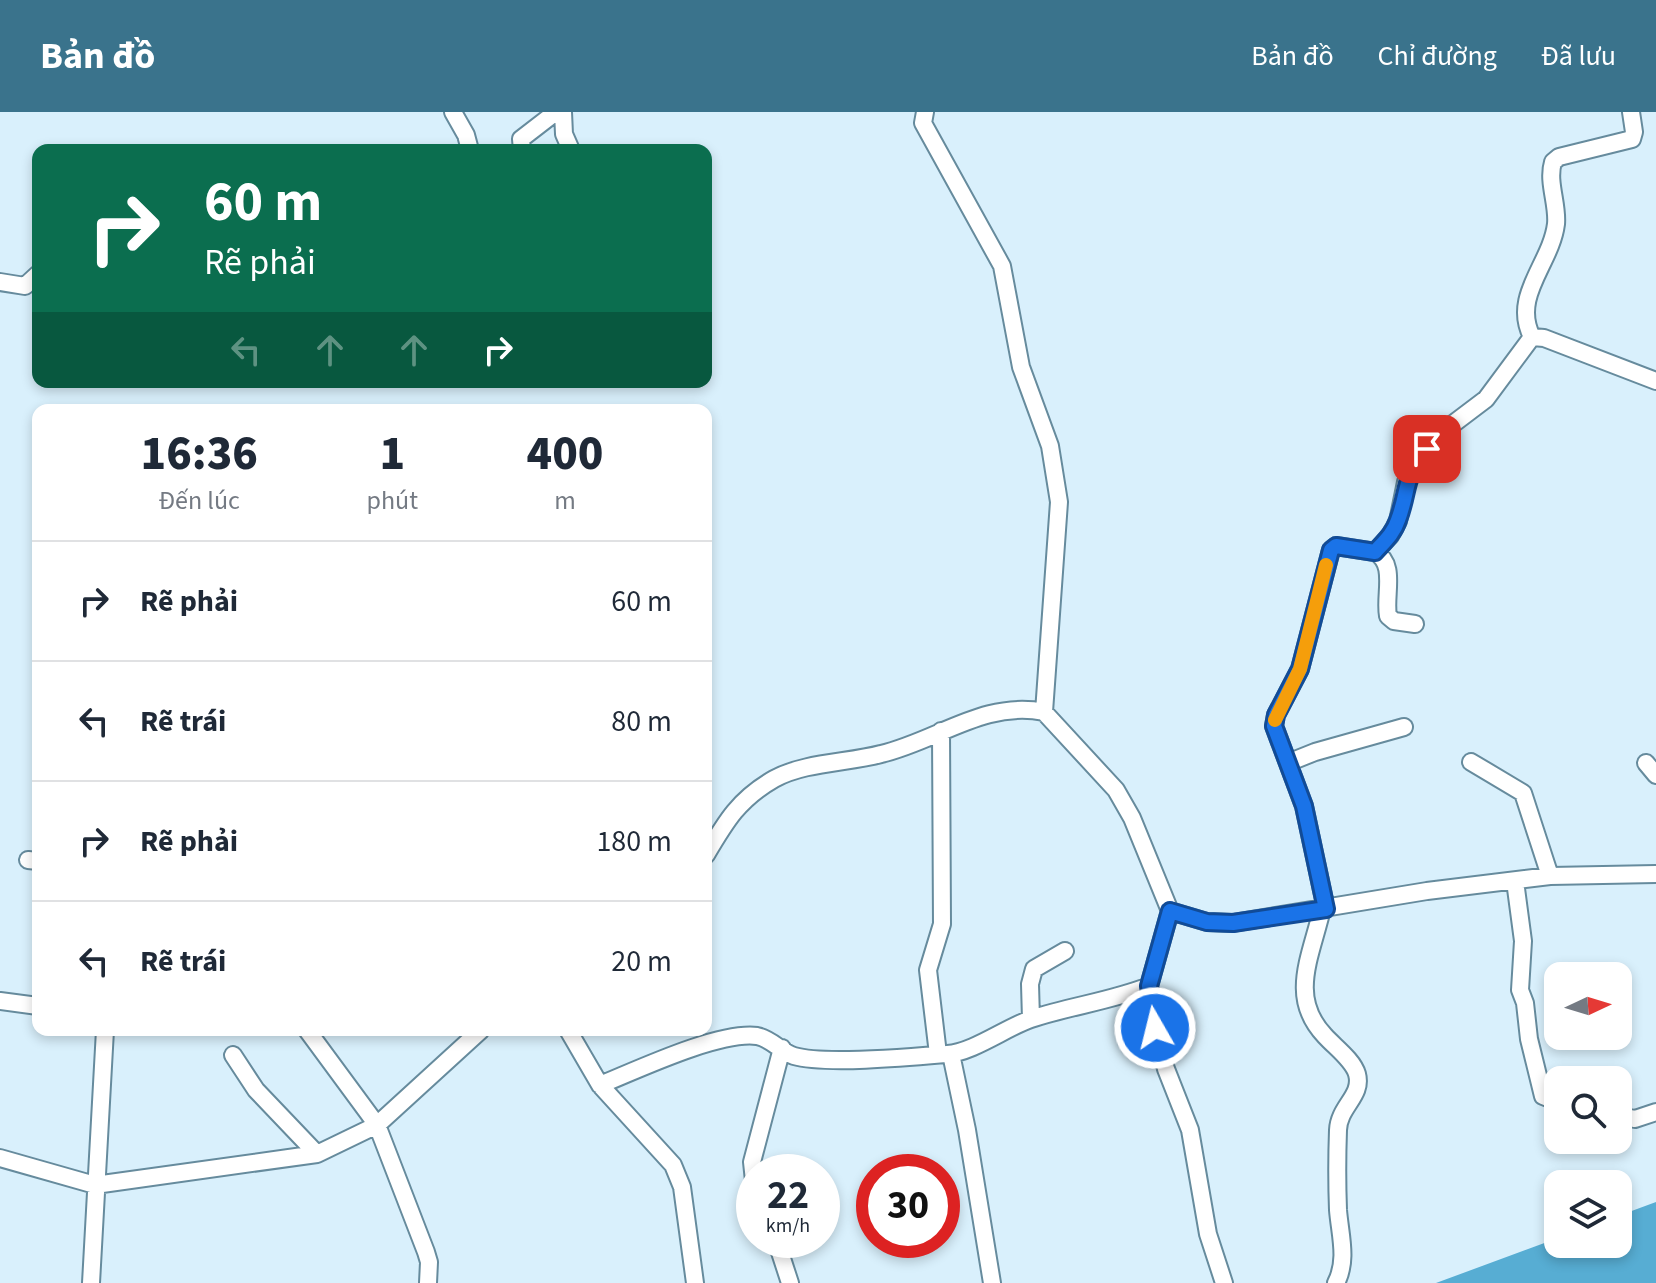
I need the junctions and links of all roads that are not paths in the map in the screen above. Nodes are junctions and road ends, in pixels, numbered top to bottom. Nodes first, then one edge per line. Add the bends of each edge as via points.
1 (453, 112) edge
2 (556, 112) edge
3 (563, 112) edge
4 (925, 112) edge
5 (1631, 112) edge
6 (468, 144) edge
7 (521, 144) edge
8 (568, 144) edge
9 (32, 280) edge
10 (0, 282) edge
11 (1532, 337) junction
12 (1656, 381) edge
13 (1375, 552) junction
14 (1415, 624) dead end
15 (1044, 712) junction
16 (1404, 727) dead end
17 (941, 731) junction
18 (1290, 762) junction
19 (1471, 762) dead end
20 (712, 846) edge
21 (1656, 874) edge
22 (1550, 876) junction
23 (1515, 881) junction
24 (1324, 909) junction
25 (1170, 911) junction
26 (1065, 951) dead end
27 (1149, 986) junction
28 (0, 1001) edge
29 (32, 1005) edge
30 (1031, 1019) junction
31 (105, 1036) edge
32 (311, 1036) edge
33 (474, 1036) edge
34 (571, 1036) edge
35 (782, 1048) junction
36 (944, 1054) junction
37 (233, 1055) dead end
38 (600, 1085) junction
39 (1544, 1096) edge
40 (1656, 1112) edge
41 (1632, 1118) edge
42 (377, 1125) junction
43 (317, 1154) junction
44 (755, 1154) edge
45 (0, 1158) edge
46 (95, 1185) junction
47 (782, 1258) edge
48 (91, 1283) edge
49 (428, 1283) edge
50 (695, 1283) edge
51 (790, 1283) edge
52 (992, 1283) edge
53 (1224, 1283) edge
54 (1336, 1283) edge

1 - 6 street
2 - 7 street
3 - 8 street
4 - 15 street via 923,123 1002,266 1021,367 1050,446 1059,502
5 - 11 street via 1632,139 1553,162 1556,222 1525,308
9 - 10 street via 25,286
11 - 12 street
11 - 13 street via 1486,399 1445,430 1414,465 1398,521
13 - 14 street via 1388,565 1388,616
13 - 18 street via 1336,546 1331,550 1300,669 1276,715 1278,742
15 - 17 street via 985,713
15 - 25 street via 1116,790
16 - 18 street
17 - 20 street via 884,754 776,778 740,803
17 - 36 street via 942,924 928,970
18 - 24 street
19 - 22 street via 1523,793
21 - 22 street
22 - 23 street
23 - 24 street
23 - 39 street via 1523,941 1520,990
24 - 25 street via 1233,923
24 - 54 street via 1304,985 1305,1008 1353,1067 1358,1083 1338,1123 1342,1263
25 - 27 street
26 - 30 street via 1034,969
27 - 30 street
27 - 53 street via 1166,1069 1190,1130 1208,1234
28 - 29 street
30 - 36 street
31 - 46 street
32 - 42 street
33 - 42 street
34 - 38 street
35 - 36 street via 792,1056 820,1059
35 - 38 street via 755,1036 727,1040 663,1058
35 - 44 street
36 - 52 street via 967,1130
37 - 43 street via 256,1090
38 - 50 street via 679,1177
40 - 41 street
42 - 43 street
42 - 49 street via 426,1252
43 - 46 street
45 - 46 street
46 - 48 street
47 - 51 street

